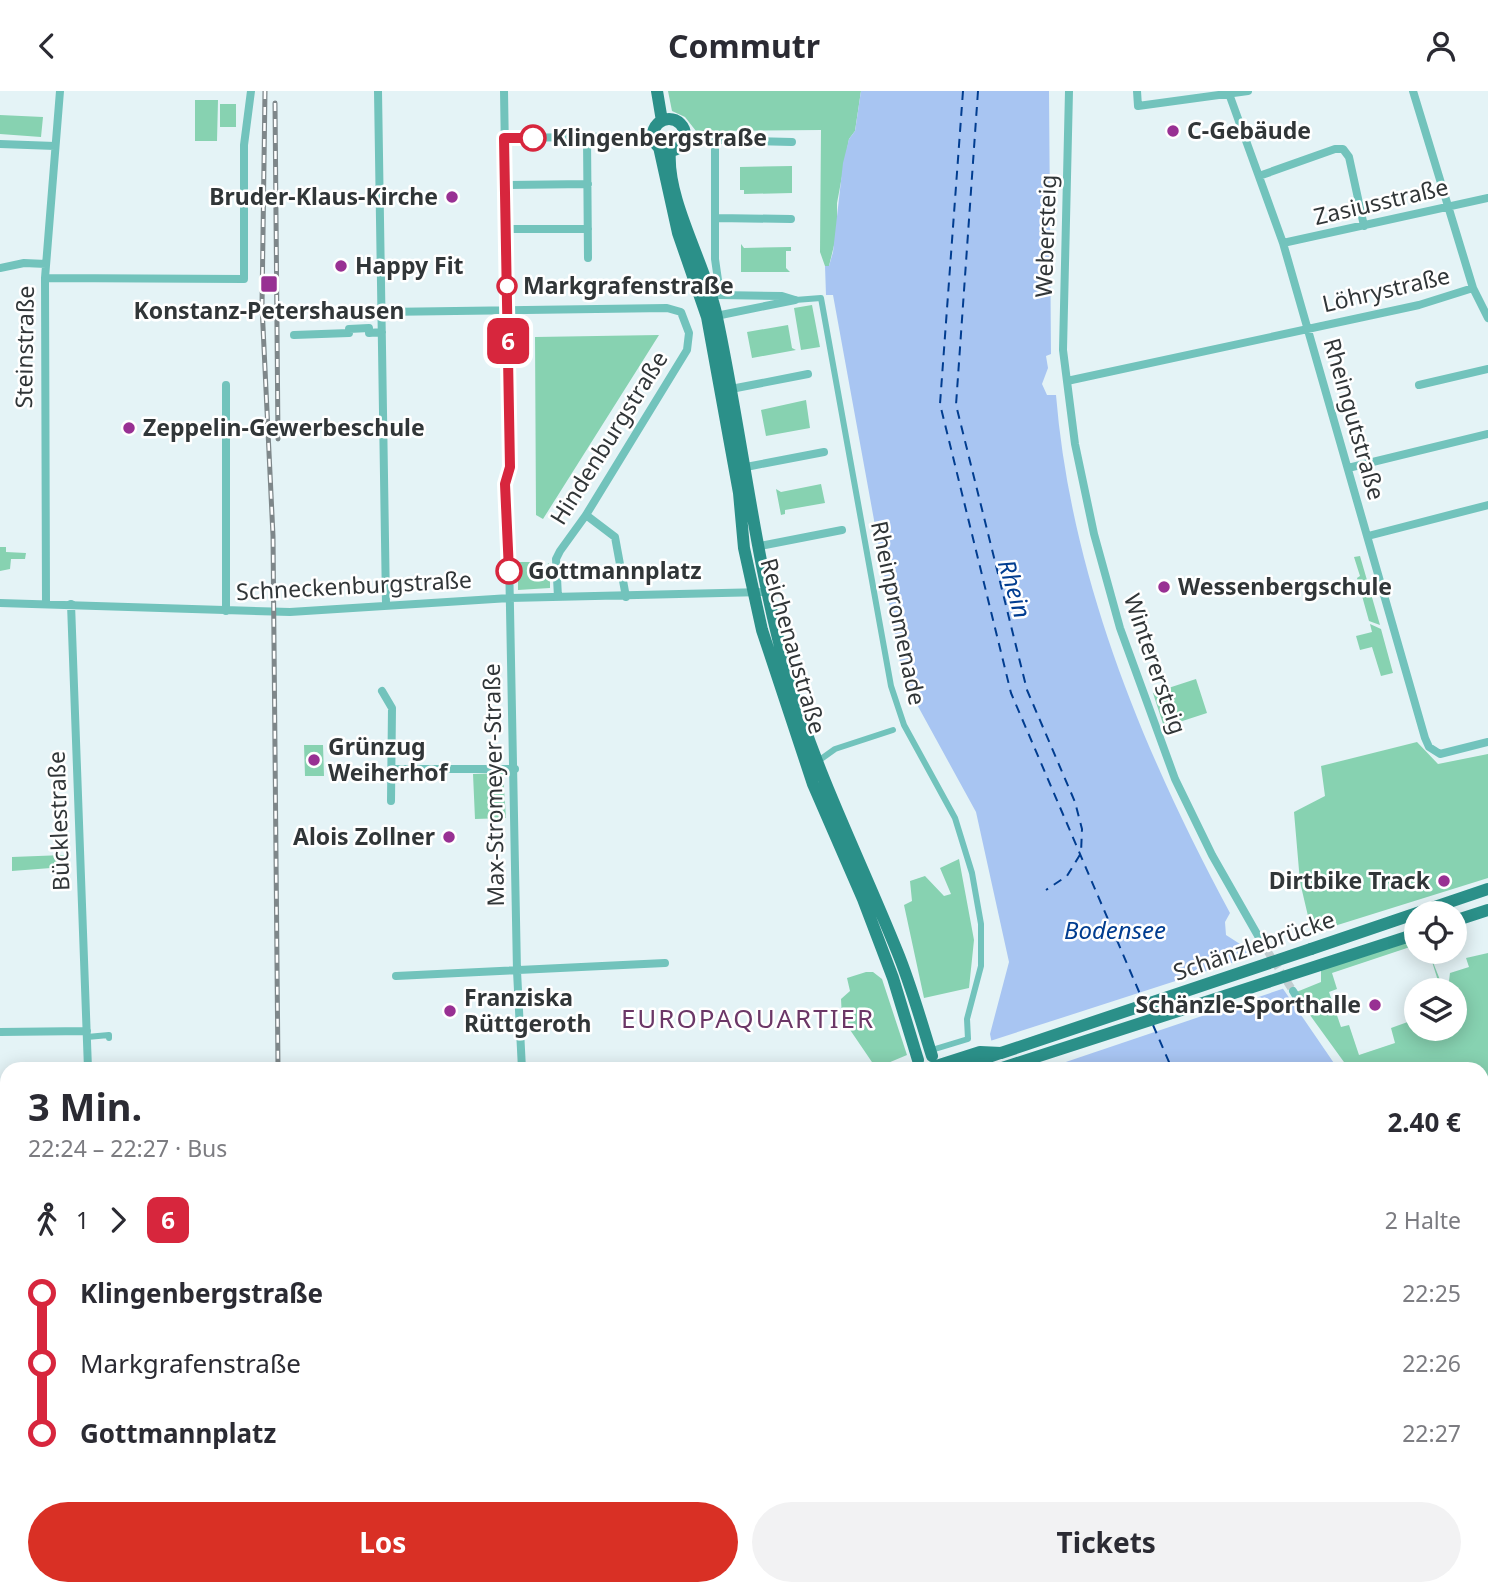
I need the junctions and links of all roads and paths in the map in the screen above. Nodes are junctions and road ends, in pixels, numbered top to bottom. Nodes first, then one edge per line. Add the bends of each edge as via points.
1 (60, 91) edge
2 (251, 91) edge
3 (378, 91) edge
4 (504, 91) edge
5 (657, 91) edge
6 (1137, 91) edge
7 (1248, 91) edge
8 (1413, 91) edge
9 (1229, 92) edge
10 (1069, 95) edge
11 (662, 121) junction
12 (587, 137) junction
13 (504, 138) junction
14 (684, 139) junction
15 (715, 141) junction
16 (792, 142) dead end
17 (0, 144) edge
18 (661, 144) junction
19 (55, 146) junction
20 (1259, 176) junction
21 (588, 184) junction
22 (506, 185) junction
23 (1488, 198) edge
24 (1448, 207) junction
25 (716, 218) junction
26 (792, 219) dead end
27 (1364, 226) junction
28 (507, 229) junction
29 (588, 229) junction
30 (1283, 243) junction
31 (588, 258) dead end
32 (46, 264) junction
33 (0, 268) edge
34 (45, 278) junction
35 (1475, 292) junction
36 (1488, 293) edge
37 (716, 294) junction
38 (742, 295) junction
39 (795, 300) junction
40 (508, 310) junction
41 (745, 310) junction
42 (382, 312) junction
43 (716, 316) junction
44 (1488, 318) edge
45 (1308, 328) junction
46 (382, 332) junction
47 (294, 335) dead end
48 (1488, 369) edge
49 (808, 375) dead end
50 (1067, 381) junction
51 (226, 385) dead end
52 (1419, 385) dead end
53 (731, 389) junction
54 (1488, 434) edge
55 (824, 452) dead end
56 (746, 467) junction
57 (1348, 468) junction
58 (1488, 505) edge
59 (586, 515) junction
60 (842, 530) dead end
61 (1368, 536) junction
62 (743, 540) junction
63 (760, 546) junction
64 (768, 592) junction
65 (753, 593) junction
66 (558, 597) junction
67 (626, 597) junction
68 (510, 598) junction
69 (0, 603) edge
70 (46, 603) junction
71 (71, 604) junction
72 (386, 604) junction
73 (226, 611) junction
74 (382, 691) dead end
75 (893, 730) dead end
76 (1488, 742) edge
77 (821, 759) dead end
78 (393, 769) junction
79 (515, 769) junction
80 (391, 801) dead end
81 (1488, 889) edge
82 (1488, 910) edge
83 (1467, 917) edge
84 (1404, 938) edge
85 (1261, 941) tunnel mouth
86 (665, 963) dead end
87 (517, 971) junction
88 (396, 976) dead end
89 (0, 1032) edge
90 (87, 1034) junction
91 (109, 1038) dead end
92 (1001, 1052) junction
93 (933, 1053) junction
94 (88, 1062) edge
95 (522, 1062) edge
96 (921, 1062) edge
97 (926, 1062) edge
98 (928, 1062) edge
99 (973, 1062) edge
100 (1021, 1062) edge

1 - 19 street, Steinstraße
2 - 34 street via 244,145 244,279
3 - 42 street
4 - 13 street
5 - 11 main road
6 - 9 street via 1138,106
7 - 9 street
8 - 24 street
9 - 20 street, Rheingutstraße
10 - 50 street, Webersteig via 1063,306
11 - 14 main road via 680,124
11 - 18 main road via 656,126
12 - 13 street
12 - 18 street
12 - 21 street
13 - 22 street
14 - 15 street
14 - 18 main road via 678,148
15 - 16 street
15 - 25 street
17 - 19 street
18 - 37 main road, Reichenaustraße via 687,227
18 - 62 main road, Reichenaustraße via 678,233 707,317 738,484
19 - 32 street, Steinstraße
20 - 27 street via 1343,149 1349,156
20 - 30 street, Rheingutstraße
21 - 22 street
21 - 29 street
22 - 28 street
23 - 24 street, Zasiusstraße
24 - 27 street, Zasiusstraße
24 - 35 street
25 - 26 street
25 - 37 street
27 - 30 street, Zasiusstraße
28 - 29 street
28 - 40 street
29 - 31 street
30 - 45 street, Rheingutstraße
32 - 33 street
32 - 34 street, Steinstraße
34 - 70 street, Steinstraße
35 - 36 street, Löhrystraße
35 - 44 street
35 - 45 street, Löhrystraße
37 - 38 street
37 - 43 main road, Reichenaustraße
38 - 39 street
38 - 41 street
39 - 41 street
39 - 93 street, Rheinpromenade via 821,297 891,686 904,725 955,818 981,924 981,966 967,1019 968,1039
40 - 42 street
40 - 59 street, Hindenburgstraße via 667,309 681,312 689,333 687,350
40 - 68 street via 510,467 505,484
41 - 43 street
42 - 46 street
43 - 53 main road, Reichenaustraße
45 - 50 street, Löhrystraße
45 - 57 street, Rheingutstraße
46 - 47 street via 369,333 369,328
46 - 72 street
48 - 52 street
49 - 53 street
50 - 85 street, Winterersteig via 1094,534 1130,657 1175,779
51 - 73 street
53 - 56 main road, Reichenaustraße
54 - 57 street
55 - 56 street
56 - 63 main road, Reichenaustraße
57 - 61 street, Rheingutstraße
58 - 61 street
59 - 66 street, Hindenburgstraße via 556,559
59 - 67 street via 615,537
60 - 63 street
61 - 76 street, Rheingutstraße via 1429,747 1440,754
62 - 63 main road
62 - 65 main road, Reichenaustraße
63 - 64 main road, Reichenaustraße
64 - 65 street, Schneckenburgstraße
64 - 93 main road, Reichenaustraße via 806,734 898,952
65 - 67 street, Schneckenburgstraße
65 - 96 main road, Reichenaustraße via 801,752 891,972
66 - 67 street, Schneckenburgstraße
66 - 68 street, Schneckenburgstraße
68 - 72 street, Schneckenburgstraße
68 - 79 street, Max-Stromeyer-Straße
69 - 70 street, Schneckenburgstraße
70 - 71 street, Schneckenburgstraße
71 - 73 street, Schneckenburgstraße
71 - 90 street, Bücklestraße
72 - 73 street, Schneckenburgstraße via 296,612
74 - 78 street via 392,708
75 - 77 street, Reichenaustraße via 835,749
78 - 79 street
78 - 80 street
79 - 87 street, Max-Stromeyer-Straße
81 - 92 main road, Schänzlebrücke, bridge
82 - 83 main road
84 - 100 main road, Schänzlebrücke, bridge
86 - 87 street
87 - 88 street
87 - 95 street, Max-Stromeyer-Straße
89 - 90 street
90 - 91 street
90 - 94 street, Bücklestraße
92 - 97 main road, bridge
92 - 99 main road, Schänzlebrücke
93 - 98 main road

